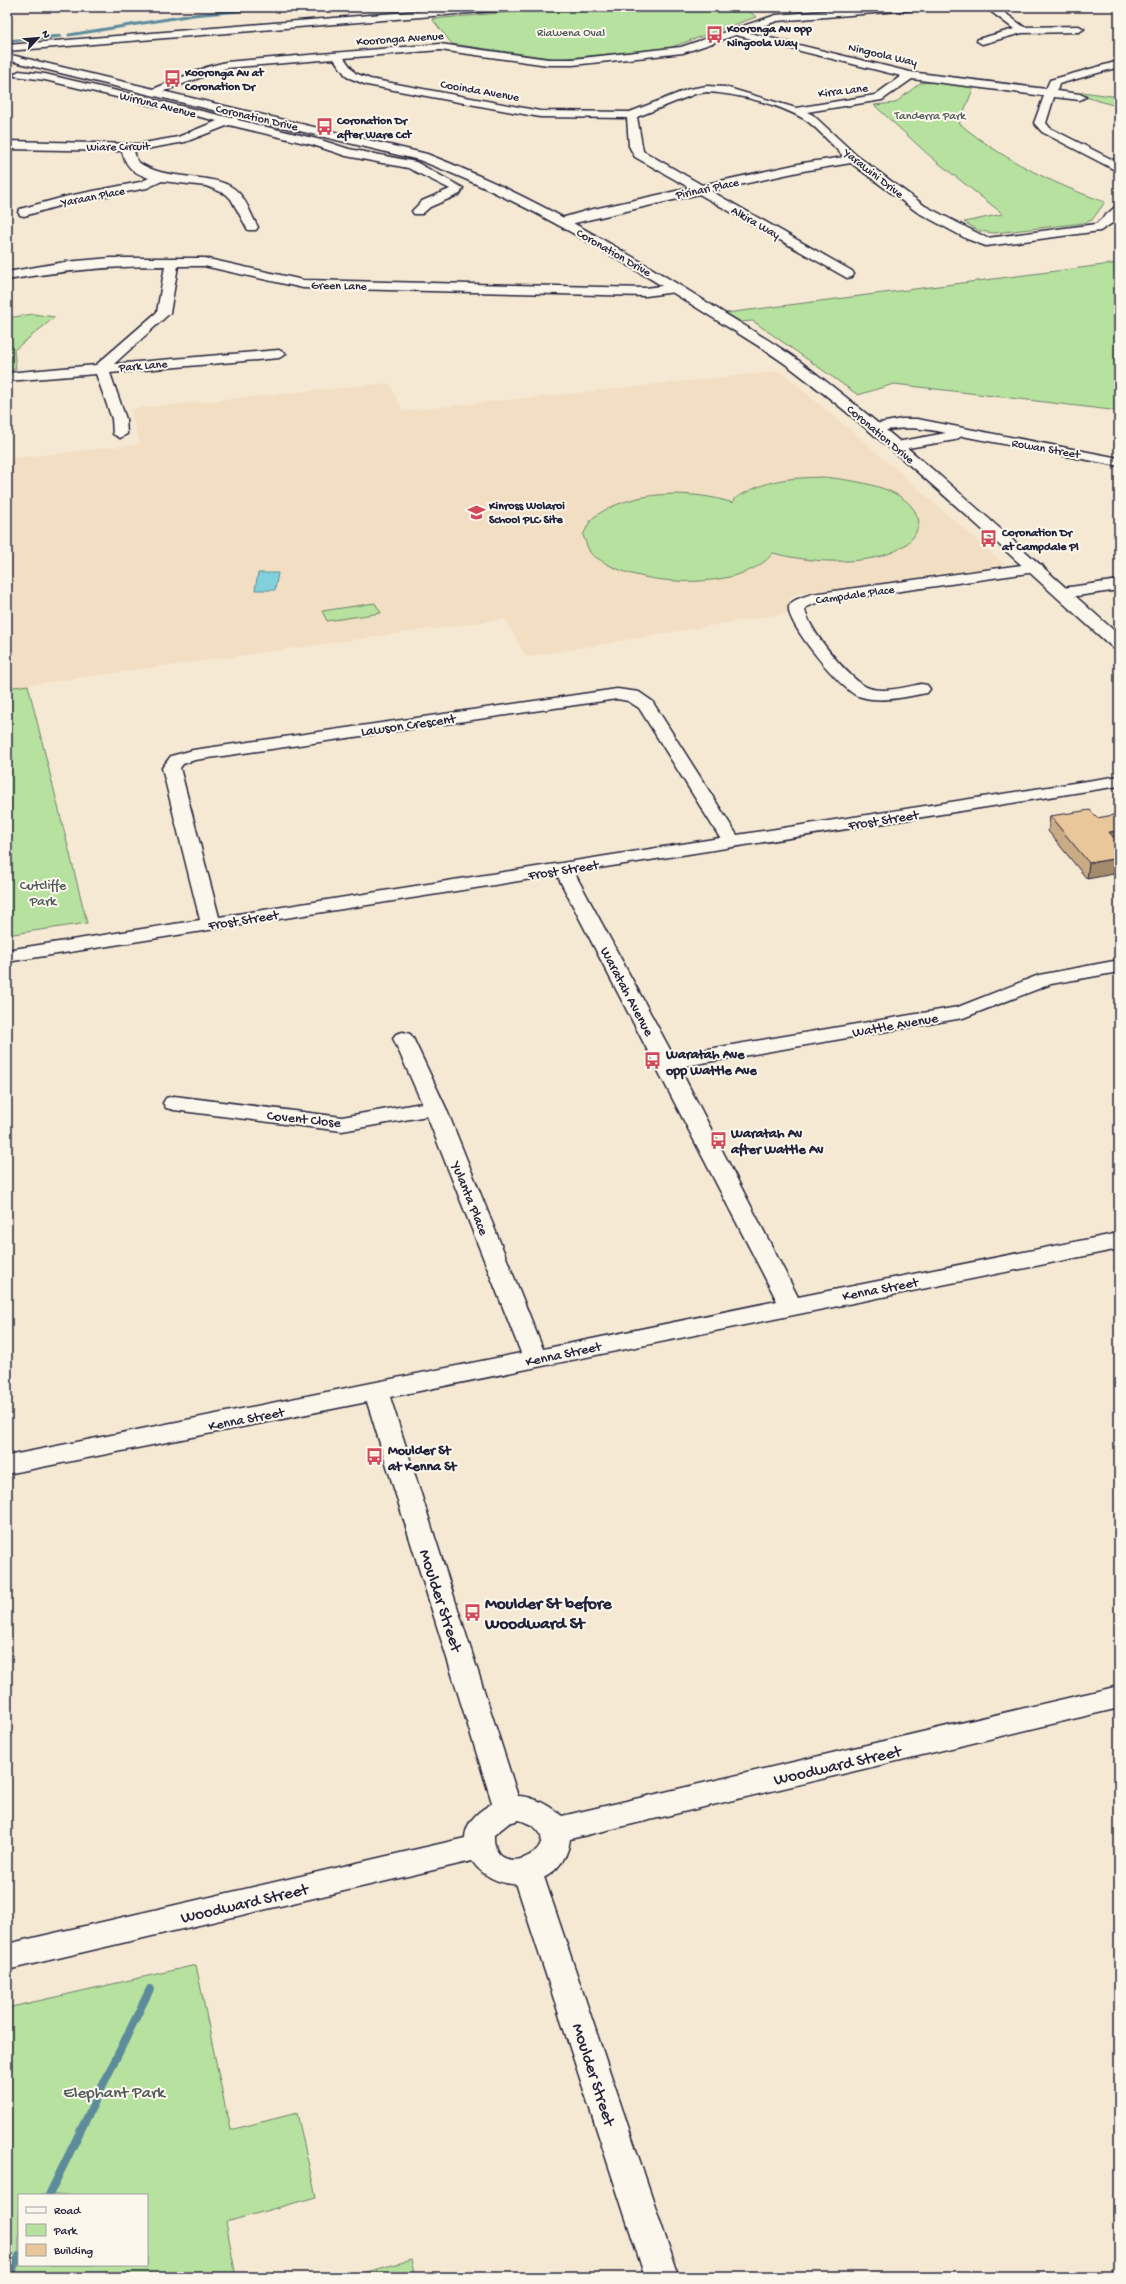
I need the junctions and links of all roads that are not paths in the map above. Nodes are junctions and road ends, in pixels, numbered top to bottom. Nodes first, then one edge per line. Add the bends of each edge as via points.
1 (506, 7) edge
2 (911, 7) edge
3 (990, 7) edge
4 (1079, 29) dead end
5 (1022, 30) junction
6 (735, 32) junction
7 (982, 41) dead end
8 (7, 48) edge
9 (337, 56) junction
10 (7, 57) edge
11 (1119, 64) edge
12 (18, 74) dead end
13 (910, 75) junction
14 (152, 92) junction
15 (1051, 92) junction
16 (1080, 97) dead end
17 (796, 111) junction
18 (245, 114) junction
19 (631, 115) junction
20 (229, 121) junction
21 (8, 142) edge
22 (127, 148) junction
23 (853, 159) junction
24 (1119, 168) edge
25 (161, 177) junction
26 (701, 190) junction
27 (1119, 210) edge
28 (418, 211) dead end
29 (24, 212) dead end
30 (562, 222) junction
31 (252, 226) dead end
32 (172, 263) junction
33 (847, 274) dead end
34 (7, 276) edge
35 (675, 288) junction
36 (279, 354) dead end
37 (101, 368) junction
38 (7, 377) edge
39 (874, 428) junction
40 (120, 434) dead end
41 (972, 435) junction
42 (896, 446) junction
43 (1119, 462) edge
44 (1036, 568) junction
45 (1119, 585) edge
46 (1064, 593) junction
47 (1119, 644) edge
48 (921, 689) dead end
49 (1119, 781) edge
50 (732, 843) junction
51 (563, 869) junction
52 (210, 924) junction
53 (7, 956) edge
54 (1119, 966) edge
55 (403, 1038) dead end
56 (666, 1063) junction
57 (174, 1103) dead end
58 (435, 1108) junction
59 (1119, 1241) edge
60 (791, 1306) junction
61 (535, 1359) junction
62 (376, 1392) junction
63 (7, 1465) edge
64 (1119, 1697) edge
65 (508, 1809) junction
66 (554, 1830) junction
67 (480, 1847) junction
68 (527, 1871) junction
69 (7, 1957) edge
70 (662, 2277) edge

1 - 8 street
2 - 6 street, Kooronga Avenue via 776,18
3 - 5 street
4 - 5 street
5 - 7 street
6 - 9 street, Kooronga Avenue via 669,53 574,62 548,62 440,47
6 - 13 street, Ningoola Way
9 - 14 street, Kooronga Avenue via 226,65
9 - 19 street, Cooinda Avenue via 351,75 372,83 540,114
10 - 14 street, Coronation Drive
11 - 15 street via 1056,81
12 - 20 street, Wirruna Avenue via 45,77
13 - 15 street, Ningoola Way
13 - 17 street, Kirra Lane via 878,98
14 - 18 street, Coronation Drive
15 - 16 street, Ningoola Way
15 - 24 street via 1040,123 1043,128
17 - 19 street, Yarawini Drive via 725,90 707,89 693,91
17 - 23 street, Yarawini Drive via 816,122
18 - 20 street, Wiare Circuit
18 - 30 street, Coronation Drive via 423,157 462,172
19 - 26 street, Alkira Way via 635,123 637,152
20 - 22 street, Wiare Circuit via 181,140
20 - 28 street, Wirruna Avenue via 317,142 346,152 412,165 457,188 456,191 426,204
21 - 22 street, Wiare Circuit
22 - 25 street via 128,159 135,167
23 - 26 street, Pirinari Place via 826,162
23 - 27 street, Yarawini Drive via 931,215 986,242 1100,227
25 - 29 street, Yaraan Place via 143,185
25 - 31 street via 202,182 224,188 237,197 244,217
26 - 30 street, Pirinari Place
26 - 33 street, Alkira Way
30 - 35 street, Coronation Drive
32 - 34 street, Green Lane via 111,262 65,266
32 - 35 street, Green Lane via 210,263 303,284 646,292
32 - 37 street via 163,314
35 - 39 street, Coronation Drive via 796,365
36 - 37 street, Park Lane
37 - 38 street, Park Lane
37 - 40 street via 119,419
39 - 41 street, Rowan Street via 911,423
39 - 42 street, Coronation Drive
41 - 42 street, Rowan Street via 950,436
41 - 43 street, Rowan Street
42 - 44 street, Coronation Drive
44 - 46 street, Coronation Drive
44 - 48 street, Campdale Place via 812,599 797,606 797,616 851,686 875,694
45 - 46 street
46 - 47 street, Coronation Drive
49 - 50 street, Frost Street
50 - 51 street, Frost Street
50 - 52 street, Lawson Crescent via 646,705 633,696 617,694 193,755 177,760 171,768
51 - 52 street, Frost Street
51 - 56 street, Waratah Avenue
52 - 53 street, Frost Street
54 - 56 street, Wattle Avenue via 1046,979 963,1012
55 - 58 street, Yulanta Place
56 - 60 street, Waratah Avenue
57 - 58 street, Covent Close via 342,1124
58 - 61 street, Yulanta Place
59 - 60 street, Kenna Street
60 - 61 street, Kenna Street
61 - 62 street, Kenna Street
62 - 63 street, Kenna Street
62 - 65 street, Moulder Street
64 - 66 street, Woodward Street
65 - 66 street via 531,1809 549,1821
65 - 67 street via 488,1819 482,1828
66 - 68 street via 554,1850 548,1859
67 - 68 street via 493,1864 503,1870
67 - 69 street, Woodward Street
68 - 70 street, Moulder Street

